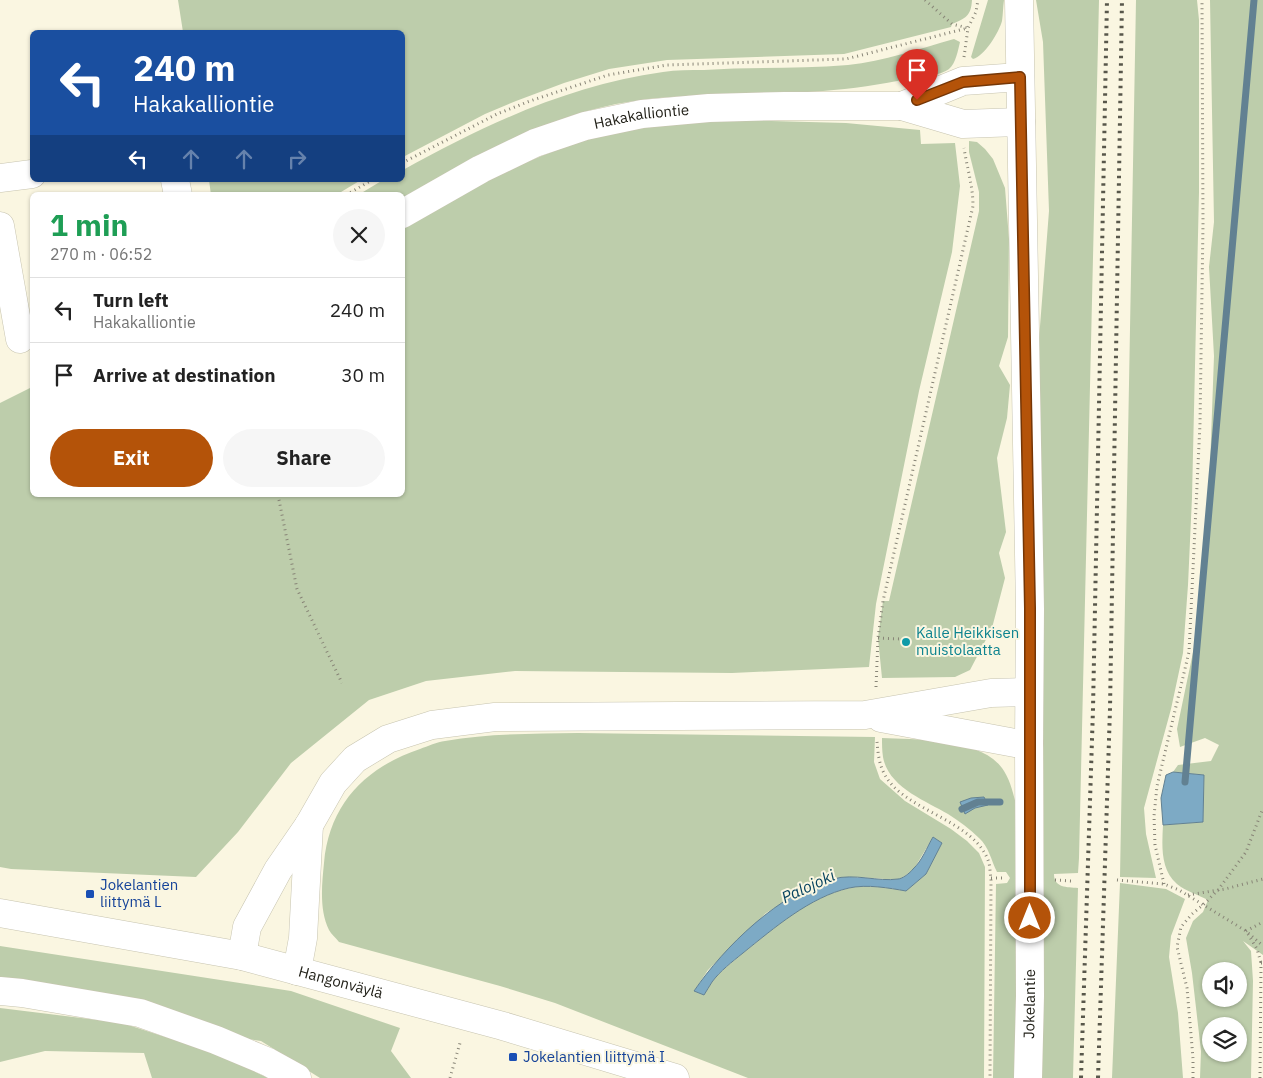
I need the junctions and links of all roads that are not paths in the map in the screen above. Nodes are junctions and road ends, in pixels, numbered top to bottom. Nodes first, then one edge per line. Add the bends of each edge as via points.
1 (1019, 0) edge
2 (1020, 77) junction
3 (902, 106) junction
4 (1021, 122) junction
5 (30, 174) edge
6 (0, 178) edge
7 (405, 212) edge
8 (0, 226) edge
9 (18, 339) edge
10 (1029, 692) junction
11 (865, 715) junction
12 (1029, 743) junction
13 (309, 825) junction
14 (0, 913) edge
15 (242, 956) junction
16 (297, 971) junction
17 (0, 991) edge
18 (297, 1078) edge
19 (675, 1078) edge
20 (1028, 1078) edge

1 - 2 main road, Jokelantie
2 - 3 main road, Hakakalliontie via 963,82
2 - 4 main road, Jokelantie
3 - 4 main road, Hakakalliontie via 963,124
3 - 7 main road, Hakakalliontie via 709,108 642,114 585,126 535,142
4 - 10 main road, Jokelantie via 1030,579
5 - 6 main road
8 - 9 main road
10 - 11 main road via 991,693
10 - 12 main road, Jokelantie
11 - 12 main road
11 - 13 main road via 495,717 432,725 388,739 355,759 333,783
12 - 20 main road, Jokelantie
13 - 15 main road via 278,870 247,927
13 - 16 main road via 303,938
14 - 15 main road, Hangonväylä
15 - 16 main road, Hangonväylä
16 - 19 main road, Hangonväylä via 503,1026
17 - 18 main road via 140,1013 216,1040

